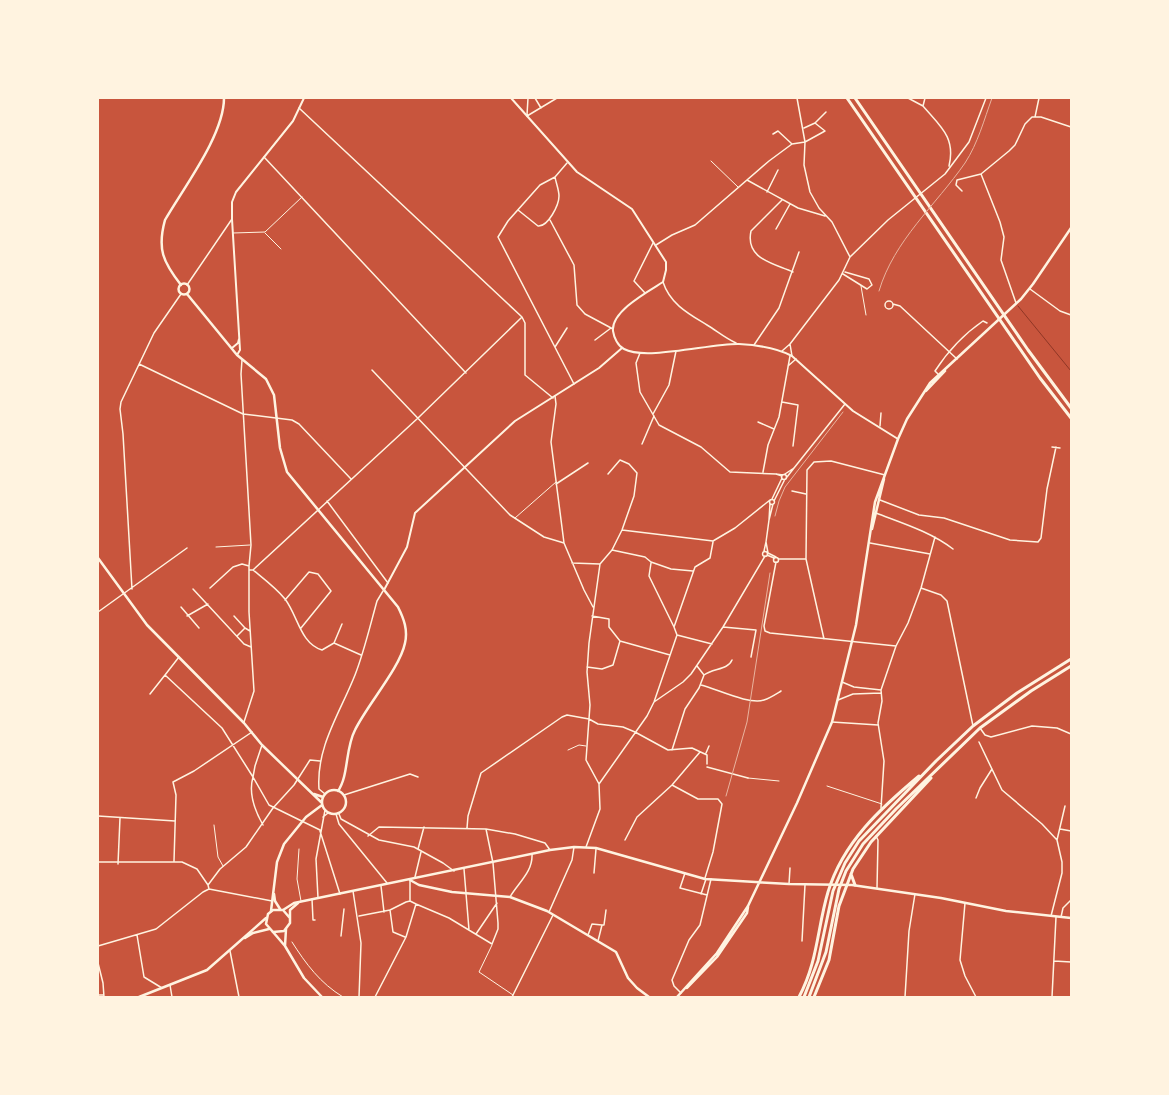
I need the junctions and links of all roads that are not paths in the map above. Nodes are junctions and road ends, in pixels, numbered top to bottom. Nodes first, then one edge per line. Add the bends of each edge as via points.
1 (224, 98) edge
2 (304, 98) edge
3 (511, 98) edge
4 (528, 98) edge
5 (535, 98) edge
6 (557, 98) edge
7 (797, 98) edge
8 (847, 98) edge
9 (855, 98) edge
10 (908, 98) edge
11 (926, 98) edge
12 (986, 98) edge
13 (1038, 98) edge
14 (923, 106) junction
15 (299, 108) junction
16 (541, 108) junction
17 (826, 112) dead end
18 (527, 116) junction
19 (1035, 117) junction
20 (815, 123) junction
21 (803, 128) junction
22 (1071, 128) edge
23 (773, 134) dead end
24 (805, 142) junction
25 (792, 144) junction
26 (264, 157) junction
27 (711, 161) dead end
28 (567, 162) junction
29 (949, 168) junction
30 (778, 170) dead end
31 (981, 174) junction
32 (555, 177) junction
33 (747, 180) junction
34 (738, 188) junction
35 (962, 191) dead end
36 (767, 192) junction
37 (302, 198) junction
38 (782, 200) junction
39 (790, 204) junction
40 (518, 210) junction
41 (826, 216) junction
42 (232, 219) junction
43 (550, 220) junction
44 (1071, 228) edge
45 (776, 229) dead end
46 (265, 232) junction
47 (232, 233) junction
48 (653, 242) junction
49 (656, 246) junction
50 (281, 249) dead end
51 (800, 252) dead end
52 (850, 257) junction
53 (844, 271) junction
54 (793, 272) junction
55 (843, 274) junction
56 (663, 282) junction
57 (187, 284) junction
58 (181, 285) junction
59 (861, 286) junction
60 (1030, 289) junction
61 (645, 293) junction
62 (181, 294) junction
63 (188, 294) junction
64 (893, 304) junction
65 (1016, 304) junction
66 (866, 315) dead end
67 (1071, 315) edge
68 (522, 317) junction
69 (987, 323) dead end
70 (567, 328) dead end
71 (612, 329) junction
72 (239, 338) junction
73 (595, 340) dead end
74 (738, 344) junction
75 (790, 344) junction
76 (753, 346) junction
77 (555, 347) junction
78 (622, 348) junction
79 (231, 349) junction
80 (677, 350) junction
81 (782, 351) junction
82 (950, 351) junction
83 (640, 353) junction
84 (237, 356) junction
85 (791, 356) junction
86 (957, 358) junction
87 (796, 359) junction
88 (242, 360) junction
89 (139, 364) junction
90 (788, 366) junction
91 (948, 367) junction
92 (372, 370) dead end
93 (466, 373) junction
94 (938, 374) junction
95 (574, 384) junction
96 (923, 394) junction
97 (554, 397) junction
98 (782, 402) junction
99 (845, 404) junction
100 (1071, 408) edge
101 (243, 414) junction
102 (882, 414) dead end
103 (653, 415) junction
104 (276, 418) junction
105 (418, 418) junction
106 (1070, 418) edge
107 (758, 422) dead end
108 (880, 426) junction
109 (774, 429) junction
110 (898, 438) junction
111 (642, 444) dead end
112 (793, 446) dead end
113 (1052, 447) dead end
114 (1056, 447) junction
115 (1060, 448) dead end
116 (588, 463) dead end
117 (464, 467) junction
118 (794, 468) junction
119 (763, 472) junction
120 (608, 474) dead end
121 (885, 475) junction
122 (783, 476) junction
123 (351, 479) junction
124 (556, 483) junction
125 (792, 491) dead end
126 (806, 494) junction
127 (877, 499) junction
128 (772, 500) junction
129 (327, 501) junction
130 (771, 503) junction
131 (763, 505) junction
132 (317, 511) junction
133 (876, 513) junction
134 (514, 518) junction
135 (622, 530) junction
136 (871, 532) junction
137 (935, 537) junction
138 (713, 541) junction
139 (766, 542) junction
140 (564, 543) junction
141 (870, 543) junction
142 (251, 545) junction
143 (216, 546) dead end
144 (187, 548) dead end
145 (953, 548) dead end
146 (612, 550) junction
147 (764, 552) junction
148 (930, 554) junction
149 (766, 555) junction
150 (98, 558) edge
151 (775, 558) junction
152 (779, 559) junction
153 (806, 559) junction
154 (651, 562) junction
155 (776, 562) junction
156 (572, 563) junction
157 (600, 564) junction
158 (249, 566) junction
159 (250, 570) junction
160 (253, 570) junction
161 (693, 571) junction
162 (388, 583) junction
163 (193, 588) dead end
164 (210, 588) dead end
165 (921, 588) junction
166 (132, 589) junction
167 (384, 590) junction
168 (124, 594) junction
169 (286, 600) junction
170 (208, 604) junction
171 (181, 607) dead end
172 (594, 608) junction
173 (98, 612) edge
174 (187, 616) junction
175 (234, 616) dead end
176 (592, 616) junction
177 (342, 624) dead end
178 (674, 627) junction
179 (723, 627) junction
180 (199, 628) dead end
181 (245, 628) junction
182 (301, 628) junction
183 (250, 631) junction
184 (677, 635) junction
185 (236, 636) junction
186 (824, 638) junction
187 (620, 641) junction
188 (853, 642) junction
189 (334, 643) junction
190 (712, 644) junction
191 (896, 646) junction
192 (251, 648) junction
193 (361, 655) junction
194 (670, 655) junction
195 (751, 656) dead end
196 (179, 657) junction
197 (1071, 659) edge
198 (732, 660) dead end
199 (697, 666) junction
200 (1071, 666) edge
201 (587, 667) junction
202 (165, 674) junction
203 (704, 675) junction
204 (842, 682) junction
205 (701, 685) junction
206 (881, 690) junction
207 (781, 691) dead end
208 (881, 693) junction
209 (150, 694) dead end
210 (837, 700) junction
211 (654, 702) junction
212 (589, 719) junction
213 (832, 722) junction
214 (244, 723) junction
215 (879, 725) junction
216 (973, 726) junction
217 (980, 728) junction
218 (252, 732) junction
219 (635, 732) junction
220 (1071, 734) edge
221 (979, 742) dead end
222 (233, 745) junction
223 (262, 745) junction
224 (586, 746) junction
225 (709, 746) dead end
226 (568, 750) dead end
227 (672, 750) junction
228 (700, 752) junction
229 (706, 754) junction
230 (320, 761) junction
231 (706, 764) dead end
232 (707, 767) dead end
233 (930, 768) junction
234 (938, 768) junction
235 (992, 769) junction
236 (418, 777) dead end
237 (253, 778) junction
238 (748, 778) joint
239 (298, 780) junction
240 (779, 781) dead end
241 (599, 784) junction
242 (672, 785) junction
243 (827, 786) dead end
244 (338, 791) junction
245 (313, 793) junction
246 (325, 794) junction
247 (344, 795) junction
248 (323, 797) junction
249 (976, 798) dead end
250 (322, 804) junction
251 (882, 804) junction
252 (1065, 806) dead end
253 (273, 808) junction
254 (325, 810) junction
255 (881, 810) junction
256 (328, 813) junction
257 (337, 814) junction
258 (98, 816) edge
259 (322, 817) junction
260 (120, 818) junction
261 (175, 821) junction
262 (302, 821) junction
263 (214, 825) dead end
264 (263, 825) junction
265 (424, 827) junction
266 (467, 828) junction
267 (486, 829) junction
268 (1060, 829) junction
269 (320, 830) junction
270 (1071, 830) edge
271 (368, 836) junction
272 (876, 836) junction
273 (625, 840) dead end
274 (1057, 840) junction
275 (574, 847) junction
276 (586, 847) junction
277 (596, 848) junction
278 (418, 849) junction
279 (299, 850) dead end
280 (550, 850) junction
281 (421, 852) junction
282 (532, 854) junction
283 (174, 861) junction
284 (98, 862) edge
285 (493, 863) junction
286 (118, 864) junction
287 (223, 866) junction
288 (790, 868) dead end
289 (464, 869) junction
290 (454, 871) junction
291 (594, 873) dead end
292 (685, 873) junction
293 (851, 874) junction
294 (414, 879) junction
295 (705, 879) junction
296 (410, 880) junction
297 (711, 880) junction
298 (760, 882) junction
299 (831, 883) junction
300 (789, 884) junction
301 (806, 884) junction
302 (208, 885) junction
303 (388, 885) junction
304 (846, 885) junction
305 (853, 885) junction
306 (381, 886) junction
307 (877, 888) junction
308 (209, 889) junction
309 (353, 891) junction
310 (274, 892) junction
311 (467, 893) junction
312 (341, 894) junction
313 (701, 894) junction
314 (916, 894) junction
315 (496, 896) junction
316 (707, 896) junction
317 (510, 897) junction
318 (318, 898) junction
319 (343, 898) dead end
320 (312, 899) junction
321 (1071, 900) edge
322 (272, 901) junction
323 (410, 901) junction
324 (300, 902) junction
325 (497, 903) junction
326 (965, 903) junction
327 (416, 904) junction
328 (344, 909) dead end
329 (281, 910) junction
330 (390, 910) junction
331 (606, 910) dead end
332 (271, 911) junction
333 (384, 912) junction
334 (549, 912) junction
335 (553, 914) junction
336 (358, 916) junction
337 (1051, 916) junction
338 (289, 917) junction
339 (1056, 917) junction
340 (1061, 917) junction
341 (266, 918) junction
342 (1071, 918) edge
343 (315, 920) dead end
344 (602, 926) junction
345 (269, 928) junction
346 (286, 930) junction
347 (469, 930) junction
348 (273, 932) junction
349 (476, 934) junction
350 (137, 935) junction
351 (588, 935) junction
352 (341, 936) dead end
353 (406, 937) junction
354 (241, 941) junction
355 (598, 941) junction
356 (802, 941) dead end
357 (292, 942) dead end
358 (492, 944) junction
359 (98, 946) edge
360 (285, 946) junction
361 (230, 951) junction
362 (1054, 961) junction
363 (1071, 962) edge
364 (98, 963) edge
365 (170, 985) junction
366 (162, 988) junction
367 (681, 993) junction
368 (98, 995) edge
369 (104, 996) edge
370 (512, 996) edge
371 (139, 997) edge
372 (172, 997) edge
373 (239, 997) edge
374 (322, 997) edge
375 (343, 997) edge
376 (359, 997) edge
377 (375, 997) edge
378 (649, 997) edge
379 (677, 997) edge
380 (799, 997) edge
381 (804, 997) edge
382 (809, 997) edge
383 (814, 997) edge
384 (905, 997) edge
385 (976, 997) edge
386 (1052, 997) edge

1 - 58 main road via 222,117 216,133 165,220 162,233 163,257 167,267
2 - 15 street
3 - 18 street
4 - 18 street
5 - 16 street
6 - 16 street
7 - 21 street
8 - 106 highway via 992,310
9 - 100 highway
10 - 14 street
11 - 14 street
12 - 29 street via 969,142
13 - 19 street
14 - 29 street via 946,132 950,146
15 - 26 street via 293,121
15 - 68 street
16 - 18 street
17 - 20 street
18 - 28 street
19 - 22 street
19 - 31 street via 1025,124 1015,145
20 - 21 street
20 - 24 street via 825,131
21 - 24 street
23 - 25 street via 778,130
24 - 25 street
24 - 41 street via 804,165 810,192
25 - 33 street
26 - 37 street
26 - 42 street via 234,196
27 - 34 lane
28 - 32 street
28 - 48 street via 577,172 632,209
29 - 52 street via 888,220
30 - 36 street
31 - 35 street via 957,180 956,185
31 - 65 street via 1000,222 1004,237 1001,260
32 - 40 street via 540,185
32 - 43 street via 559,196
33 - 34 street
33 - 36 street
34 - 49 street via 695,224
36 - 38 street
37 - 46 lane
37 - 93 street
38 - 39 street
38 - 54 street via 750,231 751,244 753,252 760,258
39 - 41 street
39 - 45 street
40 - 43 street via 538,226
40 - 77 street via 499,232 498,237
41 - 52 street via 832,222
42 - 47 street
42 - 57 street
43 - 71 street via 574,265 577,305 585,314
44 - 60 main road
46 - 47 lane
46 - 50 lane
47 - 72 street
48 - 49 street
48 - 61 street via 634,281
49 - 56 street via 666,262
51 - 54 street
52 - 53 street
53 - 55 street
53 - 59 street via 872,282 870,288
54 - 76 street via 779,308
55 - 59 street
55 - 75 street
56 - 61 street
56 - 74 street via 666,290 689,316
57 - 58 main road
57 - 63 main road via 190,290
58 - 62 main road via 178,290
59 - 66 lane
60 - 65 main road
60 - 67 street via 1060,311
61 - 71 street via 617,318
62 - 63 main road
62 - 89 street via 154,333
63 - 79 main road
64 - 64 street via 888,301 885,306 890,309
64 - 82 street via 900,306
65 - 86 main road
68 - 93 street
68 - 97 street via 525,324 525,375
69 - 82 street via 983,321 976,326
70 - 77 street
71 - 73 street
71 - 78 street via 614,338
72 - 79 street via 238,343
72 - 84 street via 240,350
74 - 76 street
74 - 80 street
75 - 81 street
75 - 85 street
76 - 81 street
77 - 95 street
78 - 83 street
78 - 95 street via 599,368
79 - 84 main road
80 - 83 street
80 - 103 street via 668,385
81 - 85 street
82 - 86 street
82 - 94 street via 935,370
83 - 103 street via 636,363 640,392
84 - 88 main road
85 - 87 street
85 - 90 street
86 - 91 main road
87 - 90 street
87 - 99 street
88 - 101 street
88 - 104 main road via 266,379 274,395
89 - 101 street
89 - 166 street via 120,409
90 - 98 street
91 - 94 main road
91 - 96 main road
92 - 105 street
93 - 105 street
94 - 96 main road
95 - 97 street
96 - 110 main road
97 - 117 street via 515,421
97 - 124 street via 556,404 551,442
98 - 109 street
98 - 112 street via 798,405
99 - 108 street
99 - 118 street
101 - 104 street
101 - 142 street
102 - 108 street
103 - 111 street
103 - 119 street via 659,425 701,447 730,472
104 - 123 street via 292,420 299,424
104 - 132 main road via 282,461 287,472
105 - 117 street
105 - 123 street
107 - 109 street
108 - 110 street
109 - 119 street
110 - 121 main road
113 - 114 street
114 - 115 street
114 - 127 street via 1044,504 1041,538 1038,542 1010,540 944,518 919,515
116 - 124 street
117 - 134 street
117 - 162 street via 415,513 407,547
118 - 122 street
118 - 122 street via 787,477
119 - 122 street
120 - 135 street via 620,460 629,464 637,473 634,496
121 - 126 street via 833,461 814,462 807,470
121 - 127 main road
122 - 128 street
123 - 129 street
124 - 134 lane
124 - 140 street
125 - 126 street
126 - 153 street
127 - 133 main road
127 - 136 main road
128 - 130 street
128 - 130 street
128 - 131 street
129 - 132 street
129 - 162 street
130 - 131 street
130 - 139 street
131 - 138 street via 735,528
132 - 160 street
132 - 167 main road
133 - 136 main road
133 - 137 street
134 - 140 street via 544,537
135 - 138 street
135 - 146 street
136 - 141 main road
137 - 145 street
137 - 148 street
138 - 161 street via 710,558
139 - 147 street
139 - 149 street
140 - 156 street
141 - 148 street
141 - 188 main road
142 - 143 lane
142 - 158 street
144 - 166 street
146 - 154 street via 645,557
146 - 157 street
147 - 149 street
147 - 149 street
148 - 165 street
149 - 151 street
149 - 179 street
150 - 168 main road
151 - 152 street
151 - 155 street
152 - 153 street
152 - 155 street
153 - 186 street
154 - 161 street
154 - 178 street via 649,576
155 - 186 street via 765,631
156 - 157 street
156 - 172 street
157 - 172 street
158 - 159 street
158 - 164 street via 242,564 233,567
159 - 160 street
159 - 183 street
160 - 169 street
161 - 178 street
162 - 167 street
163 - 170 street
165 - 191 street
165 - 216 street via 941,595 947,601
166 - 168 street
167 - 193 street via 377,601
167 - 244 main road via 404,619 405,643 402,654 354,730 342,785
168 - 173 street
168 - 196 main road via 145,622
169 - 182 street
169 - 182 street via 309,572 318,574 331,591
170 - 174 street
170 - 185 street
171 - 174 street
172 - 176 street
174 - 180 street
175 - 181 street
176 - 187 street via 609,619 609,627
176 - 201 street
177 - 189 street
178 - 184 street
179 - 190 street
179 - 195 street via 756,630
181 - 183 street
181 - 185 street
182 - 189 street via 302,634 314,648 322,650
183 - 192 street
184 - 190 street
184 - 194 street
185 - 192 street
186 - 188 street
187 - 194 street
187 - 201 street via 613,665 602,669
188 - 191 street
188 - 204 main road
189 - 193 street
190 - 199 street
191 - 206 street
192 - 214 street via 254,691
193 - 230 street
194 - 211 street
196 - 202 street
196 - 214 main road
197 - 216 highway via 1017,692
198 - 203 street via 726,667
199 - 203 street
199 - 211 street via 683,682
200 - 217 highway
201 - 212 street
202 - 209 street
202 - 222 street via 222,728
203 - 205 street
204 - 206 street via 854,687
204 - 210 main road
205 - 207 street via 757,701
205 - 227 street via 684,709
206 - 208 street
208 - 210 street via 852,694
208 - 215 street
210 - 213 main road
211 - 219 street
212 - 219 street via 598,724 623,727
212 - 224 street
212 - 266 street via 567,715 562,717 481,772
213 - 215 street
213 - 298 main road
214 - 218 main road
215 - 251 street via 884,761
216 - 233 highway
217 - 220 street via 986,735 991,736 1032,726 1057,728
217 - 234 highway
218 - 222 street
218 - 223 main road
219 - 227 street
219 - 241 street
221 - 235 street
222 - 237 street
222 - 261 street via 173,782 176,795
223 - 237 street
223 - 239 main road
224 - 226 lane via 579,745
224 - 241 street via 586,760
225 - 229 street
227 - 228 street via 692,748
228 - 229 street
228 - 242 street
229 - 231 street
230 - 239 street via 310,760
230 - 246 street via 319,789
232 - 238 street
233 - 255 highway
233 - 381 highway via 866,833 845,863 833,891 818,961
234 - 272 highway via 928,782
234 - 382 highway via 873,832 849,865 835,901 821,967
235 - 249 street
235 - 274 street via 1002,790
236 - 247 street via 410,774
237 - 253 street
237 - 264 street via 251,788 254,808
238 - 240 lane
239 - 245 main road
239 - 253 street
241 - 276 street via 600,809
242 - 273 street via 637,816
242 - 295 street via 699,799 714,798 720,801 722,806
243 - 251 lane
244 - 246 main road
244 - 247 main road
245 - 248 main road
245 - 250 main road
246 - 248 main road
247 - 257 main road via 346,806
248 - 250 main road
250 - 254 main road
250 - 262 main road
251 - 255 street
252 - 268 street
253 - 262 street
253 - 264 street
254 - 256 main road
254 - 259 street
255 - 299 highway via 847,849
256 - 257 main road
256 - 259 street
257 - 271 street
257 - 303 street via 339,824
258 - 260 street
259 - 269 street
260 - 261 street
260 - 286 street
261 - 283 street
262 - 269 street
262 - 310 main road via 281,850
263 - 287 lane via 218,858
264 - 287 street via 246,846
265 - 266 street
265 - 271 street via 379,827
265 - 278 street
266 - 267 street
267 - 280 street via 515,834 545,844
267 - 285 street
268 - 270 street
268 - 274 street
269 - 312 street
269 - 318 street via 316,859
271 - 278 street
272 - 293 highway via 863,852
272 - 307 street
274 - 337 street via 1062,873
275 - 276 main road
275 - 280 main road
275 - 334 street via 572,860
276 - 277 main road
277 - 291 street
277 - 292 main road
278 - 281 street
279 - 324 lane via 297,879
280 - 282 main road
281 - 290 street
281 - 294 street
282 - 285 main road
282 - 317 street via 529,871 517,884
283 - 286 street
283 - 302 street via 197,870
284 - 286 street
285 - 289 main road
285 - 315 street
287 - 302 street
288 - 300 street
289 - 290 main road
289 - 311 street
290 - 294 main road
292 - 295 main road
292 - 313 street via 680,888
293 - 304 highway
293 - 305 highway
294 - 296 main road
295 - 297 main road
295 - 313 street
296 - 303 main road
296 - 311 main road via 419,886
296 - 323 street
297 - 298 main road
297 - 316 street
298 - 300 main road
298 - 367 main road via 748,906 717,953
299 - 301 main road
299 - 304 main road
299 - 380 highway via 815,958
300 - 301 main road
301 - 356 street
302 - 308 street
303 - 306 main road
304 - 305 main road
304 - 383 highway via 839,906 829,960
305 - 307 main road
306 - 309 main road
306 - 333 street
307 - 314 main road
308 - 322 street
308 - 350 street via 156,929
309 - 312 main road
309 - 336 street
310 - 322 main road
310 - 329 main road via 275,901
311 - 315 main road
311 - 347 street
312 - 318 main road
312 - 319 street
313 - 316 street
314 - 326 main road
314 - 384 street via 909,931
315 - 317 main road
315 - 325 street
316 - 367 street via 700,925 689,940 672,980
317 - 334 main road
318 - 320 main road
320 - 324 main road
320 - 343 street
321 - 340 street via 1063,908
322 - 332 main road
323 - 327 street
323 - 330 street
324 - 329 main road via 292,903
324 - 338 main road via 290,910
325 - 349 street
325 - 358 street via 498,929
326 - 337 main road
326 - 385 street via 960,960
327 - 347 street
327 - 353 street
328 - 352 street
329 - 332 main road
329 - 338 main road
330 - 333 street
330 - 353 street via 393,932
331 - 344 street
332 - 341 main road
333 - 336 street
334 - 335 main road
335 - 351 main road
335 - 370 street
336 - 376 street via 361,943
337 - 339 main road
338 - 346 main road
339 - 340 main road
339 - 362 street
340 - 342 main road
341 - 345 main road
341 - 354 main road
344 - 351 street via 592,924
344 - 355 street
345 - 348 main road
345 - 354 main road via 253,933
346 - 348 main road via 280,933
346 - 360 main road
347 - 349 street
348 - 360 main road
349 - 358 street
350 - 359 street
350 - 366 street via 144,977
351 - 355 main road
353 - 377 street
354 - 361 main road
355 - 378 main road via 616,952 628,978
357 - 375 lane via 314,974
358 - 370 lane via 479,972
360 - 374 main road via 304,978
361 - 365 main road via 207,970
361 - 373 street
362 - 363 street
362 - 386 street
364 - 369 street
365 - 366 main road
365 - 372 street
366 - 371 main road
367 - 379 main road
368 - 369 street

